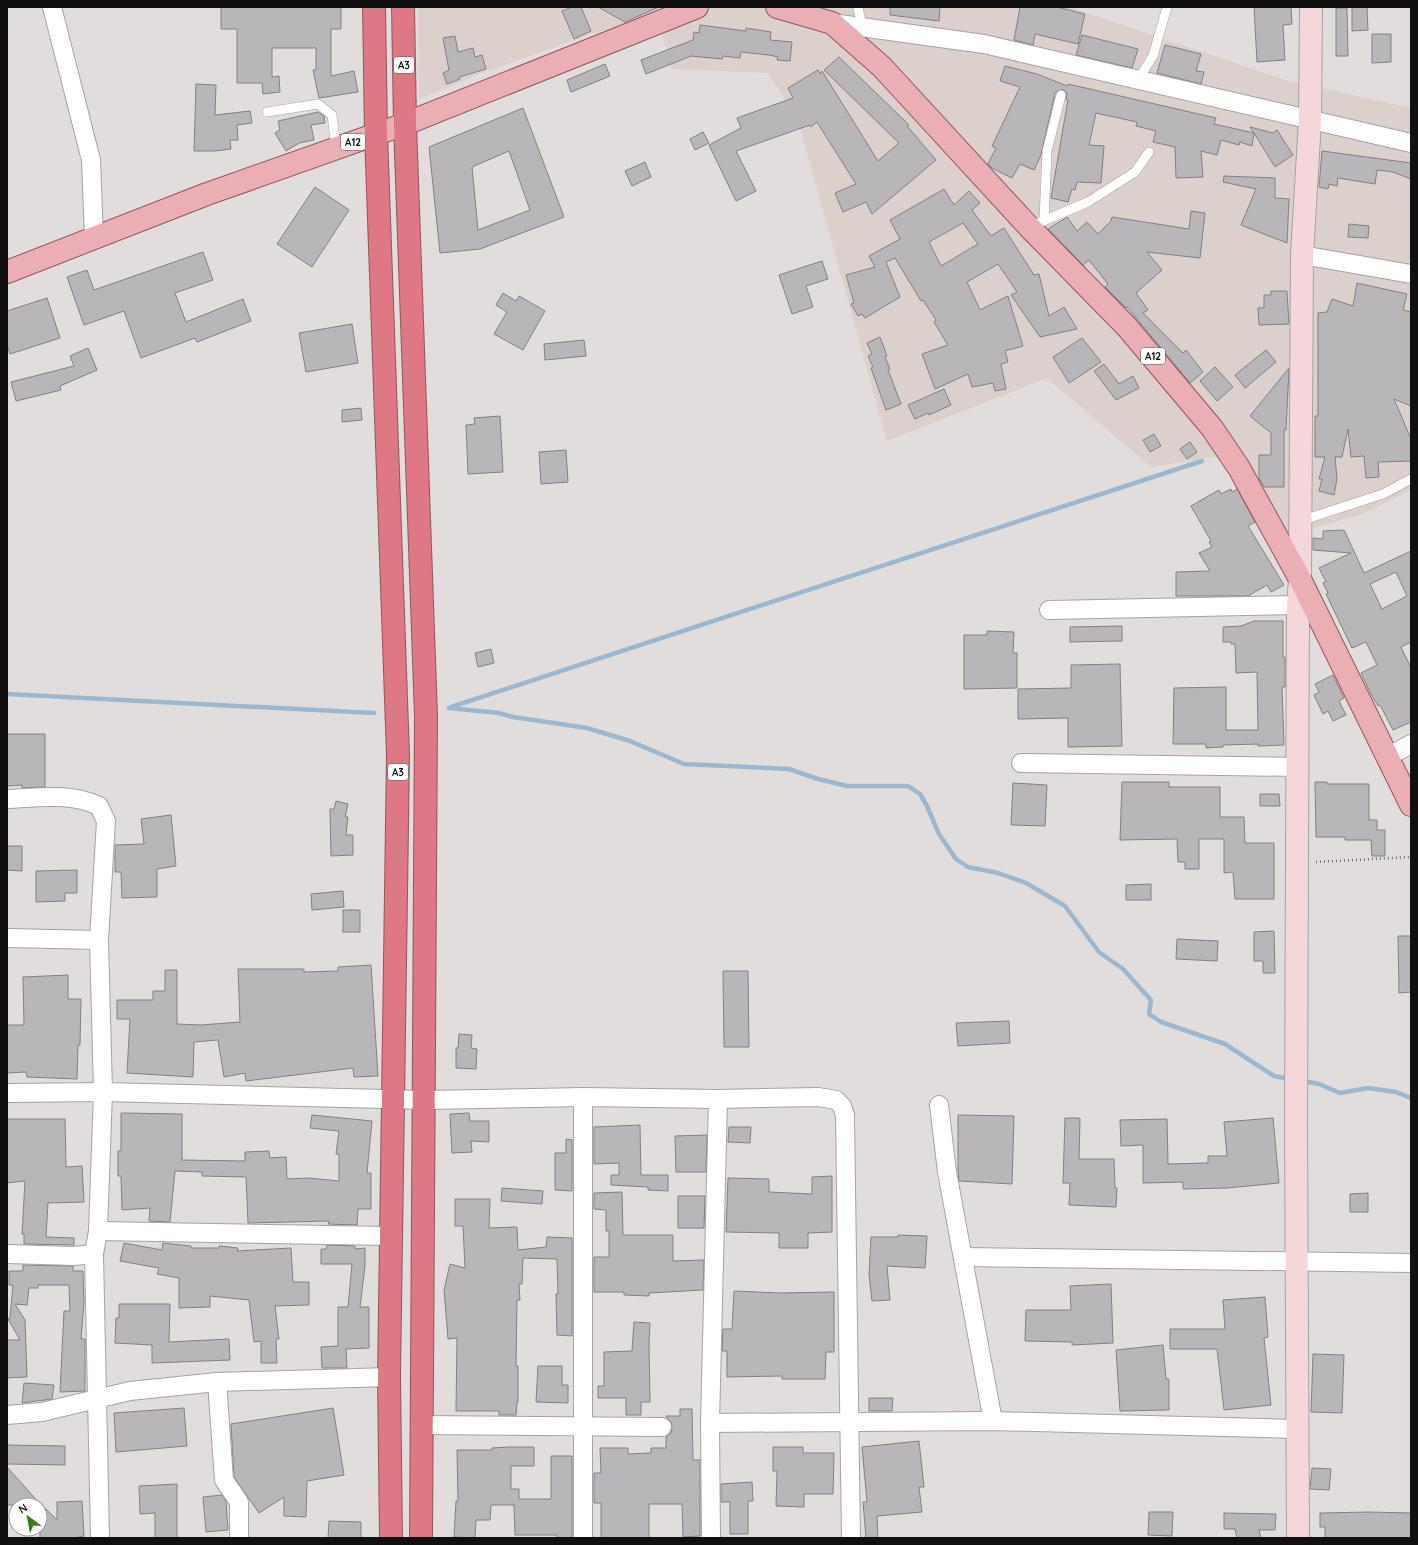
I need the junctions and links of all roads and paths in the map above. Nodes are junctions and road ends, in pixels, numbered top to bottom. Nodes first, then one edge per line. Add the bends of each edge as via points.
1 (52, 7) edge
2 (374, 7) edge
3 (403, 7) edge
4 (697, 7) edge
5 (777, 7) edge
6 (858, 7) edge
7 (1168, 7) edge
8 (1311, 7) edge
9 (832, 23) junction
10 (862, 27) junction
11 (1138, 80) junction
12 (1061, 95) dead end
13 (267, 112) dead end
14 (1310, 120) junction
15 (405, 124) junction
16 (376, 134) junction
17 (1411, 143) edge
18 (336, 148) junction
19 (1149, 152) dead end
20 (1036, 223) junction
21 (94, 239) junction
22 (1302, 255) junction
23 (7, 272) edge
24 (1411, 274) edge
25 (1411, 479) edge
26 (1300, 521) junction
27 (1300, 579) junction
28 (1298, 605) junction
29 (1050, 610) dead end
30 (1411, 744) edge
31 (1387, 757) junction
32 (1021, 763) dead end
33 (1298, 766) junction
34 (7, 799) edge
35 (1411, 805) edge
36 (1411, 857) edge
37 (1297, 863) junction
38 (7, 938) edge
39 (99, 940) junction
40 (103, 1092) junction
41 (7, 1093) edge
42 (583, 1097) junction
43 (393, 1098) junction
44 (718, 1099) junction
45 (424, 1100) junction
46 (939, 1105) dead end
47 (98, 1231) junction
48 (391, 1236) junction
49 (7, 1254) edge
50 (94, 1254) junction
51 (963, 1257) junction
52 (1298, 1263) junction
53 (1411, 1263) edge
54 (389, 1376) junction
55 (218, 1382) junction
56 (95, 1398) junction
57 (7, 1415) edge
58 (993, 1421) junction
59 (850, 1422) junction
60 (710, 1423) junction
61 (421, 1425) junction
62 (582, 1426) junction
63 (662, 1427) dead end
64 (1297, 1429) junction
65 (100, 1538) edge
66 (239, 1538) edge
67 (391, 1538) edge
68 (421, 1538) edge
69 (583, 1538) edge
70 (711, 1538) edge
71 (851, 1538) edge
72 (1298, 1538) edge

1 - 21 street via 91,160
2 - 16 highway, A3
3 - 15 highway, A3
4 - 15 main road, A12
5 - 9 main road, A12
6 - 10 lane
7 - 11 lane via 1153,56
8 - 14 street
9 - 10 street
9 - 20 main road, A12 via 882,67
10 - 11 street via 984,44
11 - 14 street
12 - 20 lane via 1047,152
13 - 18 lane via 318,104 332,115
14 - 17 street
14 - 22 street
15 - 16 main road, A12
15 - 45 highway, A3 via 426,716
16 - 18 main road, A12
16 - 43 highway, A3 via 398,755
18 - 21 main road, A12 via 207,194
19 - 20 lane via 1135,172 1088,202
20 - 27 main road, A12 via 1212,428 1239,468
21 - 23 main road, A12
22 - 24 street
22 - 26 street
25 - 26 lane via 1383,494
26 - 27 street
27 - 28 street
27 - 31 main road, A12
28 - 29 street
28 - 33 street
30 - 31 street
31 - 35 main road, A12
32 - 33 street
33 - 37 street
34 - 39 street via 72,797 86,799 99,806 106,821
36 - 37 path
37 - 52 street
38 - 39 street
39 - 40 street
40 - 41 street
40 - 43 street
40 - 47 street
42 - 44 street
42 - 45 street
42 - 62 street
43 - 45 street
43 - 48 highway, A3
44 - 59 street via 818,1096 836,1100 842,1106 845,1123
44 - 60 street
45 - 61 highway, A3
46 - 51 street via 943,1151
47 - 48 street
47 - 50 street
48 - 54 highway, A3
49 - 50 street
50 - 56 street
51 - 52 street
51 - 58 street
52 - 53 street
52 - 64 street
54 - 55 street
54 - 67 highway, A3
55 - 56 street via 130,1391
55 - 66 street via 224,1480 239,1502
56 - 57 street via 42,1412
56 - 65 street
58 - 59 street
58 - 64 street
59 - 60 street
59 - 71 street
60 - 70 street
61 - 62 street
61 - 68 highway, A3
62 - 63 street
62 - 69 street
64 - 72 street

